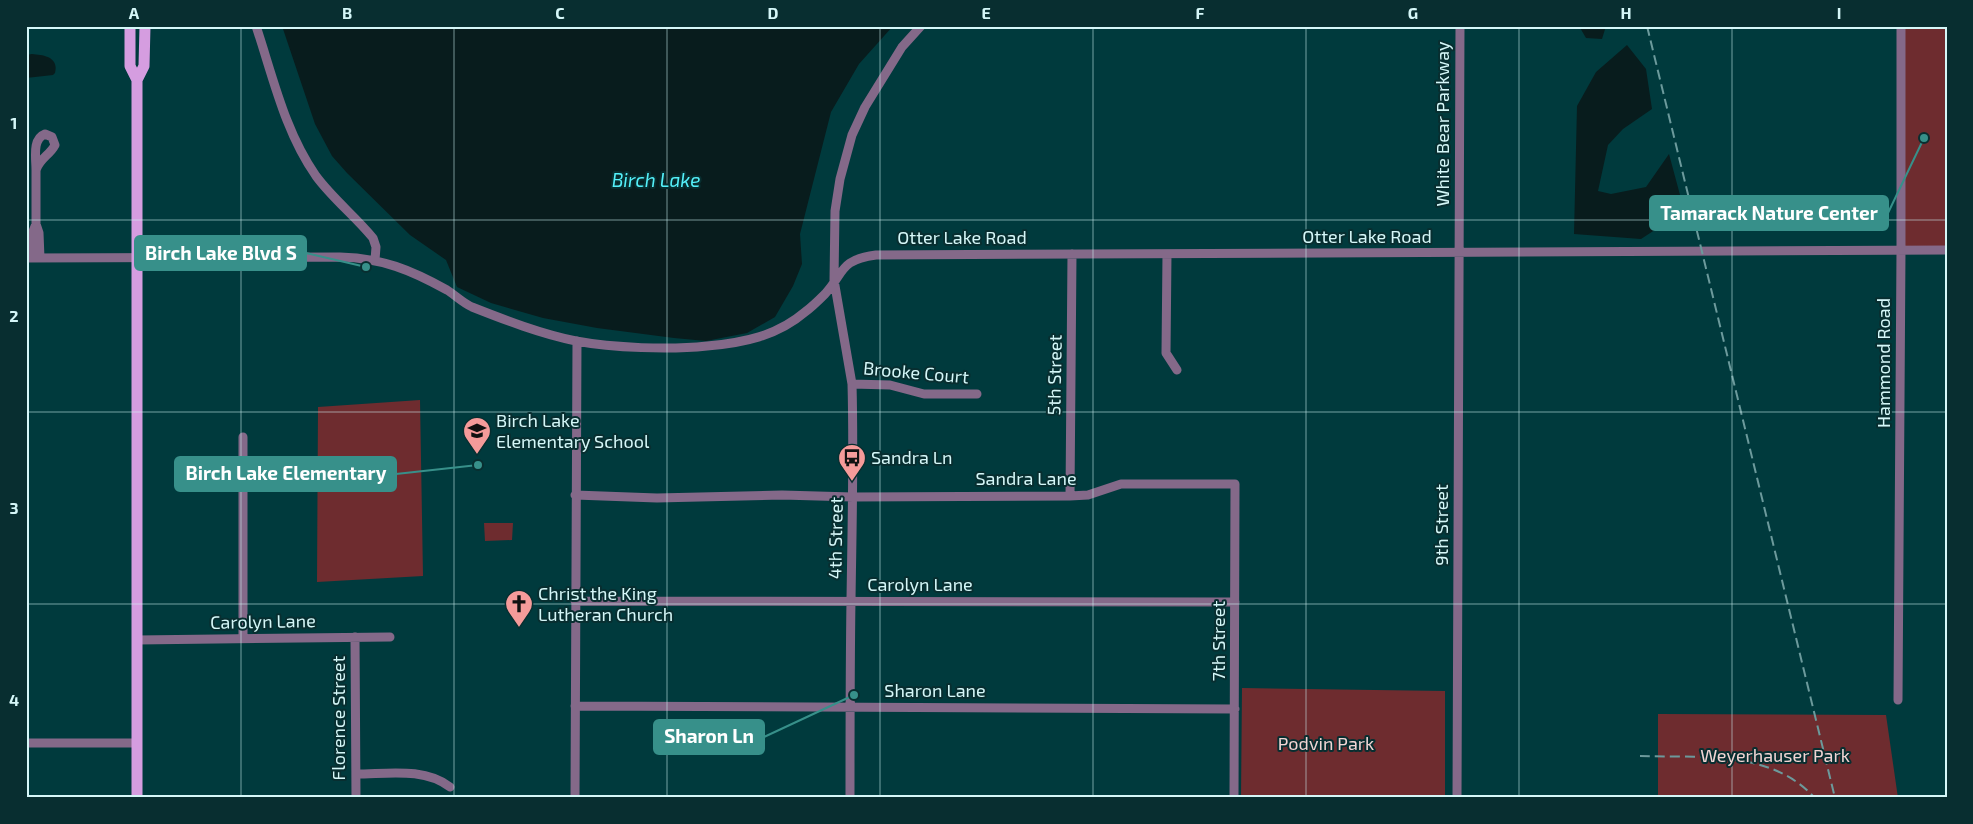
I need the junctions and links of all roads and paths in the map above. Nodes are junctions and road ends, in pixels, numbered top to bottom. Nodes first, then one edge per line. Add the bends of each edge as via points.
1 (130, 26) edge
2 (144, 26) edge
3 (256, 26) edge
4 (921, 26) edge
5 (1460, 26) edge
6 (1901, 26) edge
7 (137, 80) junction
8 (36, 170) dead end
9 (1902, 250) junction
10 (1947, 250) edge
11 (1460, 252) junction
12 (1072, 254) junction
13 (1167, 254) junction
14 (33, 258) edge
15 (136, 258) junction
16 (374, 260) junction
17 (834, 280) junction
18 (577, 341) junction
19 (1178, 370) dead end
20 (852, 384) junction
21 (977, 394) dead end
22 (243, 437) dead end
23 (1235, 484) joint
24 (575, 495) junction
25 (1070, 496) junction
26 (853, 497) junction
27 (575, 601) junction
28 (851, 601) junction
29 (1235, 602) junction
30 (355, 637) junction
31 (390, 637) dead end
32 (243, 638) junction
33 (137, 640) junction
34 (1898, 700) dead end
35 (575, 706) junction
36 (850, 707) junction
37 (1235, 709) junction
38 (26, 743) edge
39 (137, 743) junction
40 (356, 774) junction
41 (450, 787) dead end
42 (137, 798) edge
43 (356, 798) edge
44 (575, 798) edge
45 (850, 798) edge
46 (1234, 798) edge
47 (1457, 798) edge

1 - 7 main road via 130,66
2 - 7 main road via 144,66
3 - 16 street via 298,145 326,189 373,238 376,247
4 - 17 street, 4th Street via 902,46 876,87 852,135 836,203
5 - 11 street, White Bear Parkway
6 - 9 street, Hammond Road
7 - 15 main road
8 - 14 street
9 - 10 street, Otter Lake Road
9 - 11 street, Otter Lake Road
9 - 34 street, Hammond Road
11 - 13 street, Otter Lake Road
11 - 47 street, 9th Street
12 - 13 street, Otter Lake Road
12 - 17 street, Otter Lake Road via 876,255 854,260 842,268
12 - 25 street, 5th Street
13 - 19 street via 1166,353
14 - 15 street, Otter Lake Road
15 - 16 street, Otter Lake Road via 340,257
15 - 33 main road
16 - 18 street, Otter Lake Road via 409,270 470,306 529,328
17 - 18 street, Otter Lake Road via 805,313 780,329 751,340 687,348
17 - 20 street, 4th Street
18 - 24 street
20 - 21 street, Brooke Court via 890,385 924,394
20 - 26 street, 4th Street
22 - 32 street
23 - 25 street, Sandra Lane via 1121,484 1088,495
23 - 29 street, 7th Street
24 - 26 street, Sandra Lane
24 - 27 street
25 - 26 street, Sandra Lane
26 - 28 street, 4th Street
27 - 28 street, Carolyn Lane
27 - 35 street
28 - 29 street, Carolyn Lane
28 - 36 street, 4th Street
29 - 37 street, 7th Street
30 - 31 street, Carolyn Lane
30 - 32 street, Carolyn Lane
30 - 40 street, Florence Street
32 - 33 street, Carolyn Lane
33 - 39 main road
35 - 36 street, Sharon Lane
35 - 44 street
36 - 37 street, Sharon Lane
36 - 45 street, 4th Street
37 - 46 street, 7th Street
38 - 39 street
39 - 42 main road
40 - 41 street via 422,774 441,780
40 - 43 street, Florence Street

